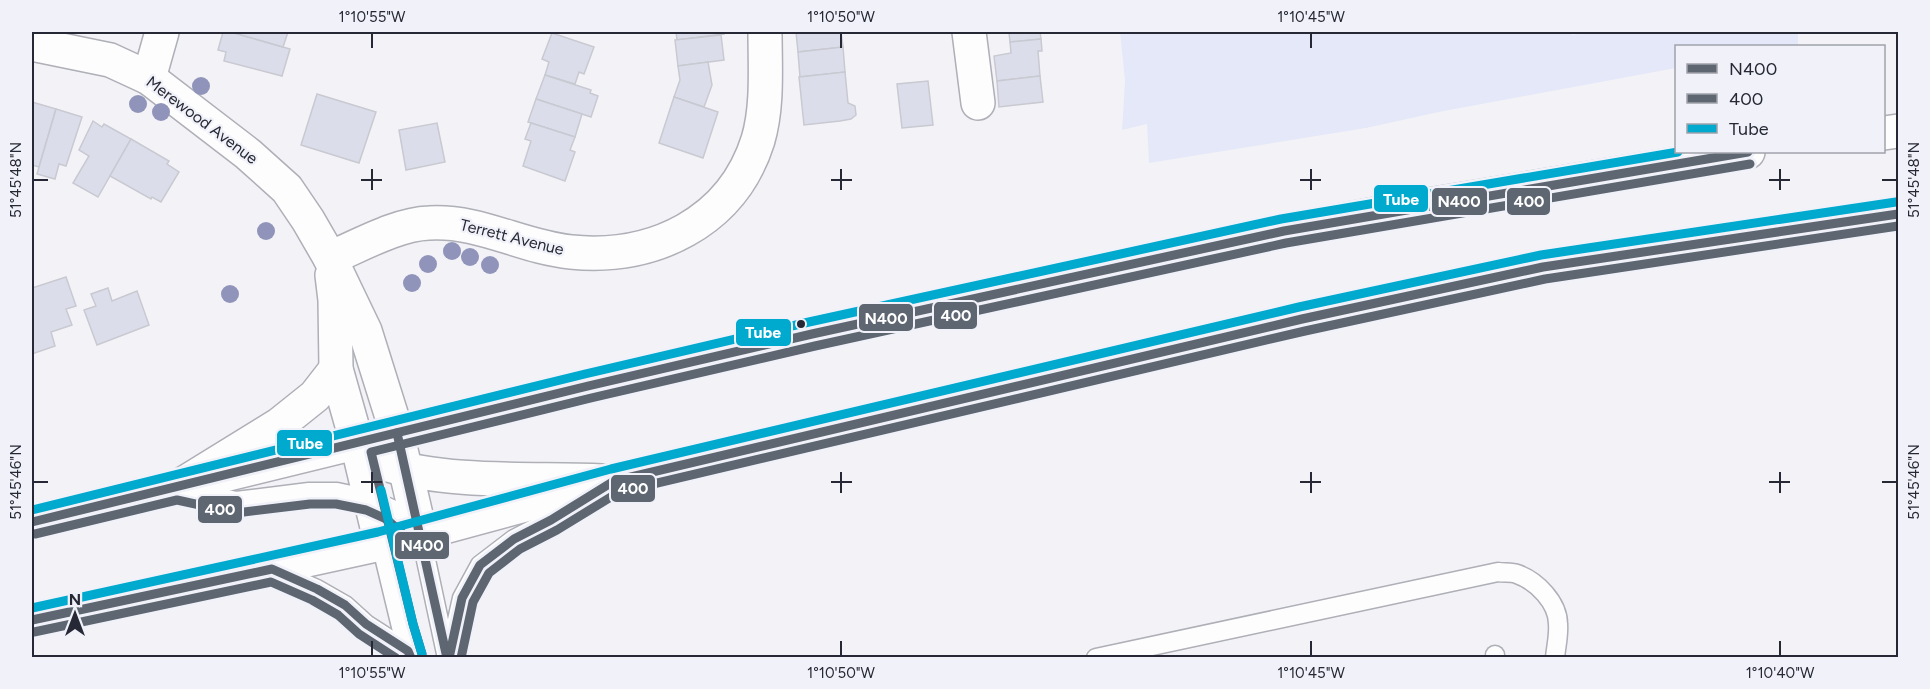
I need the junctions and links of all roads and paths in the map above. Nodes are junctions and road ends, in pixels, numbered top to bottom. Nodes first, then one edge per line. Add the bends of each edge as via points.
1 (162, 32) edge
2 (765, 32) edge
3 (969, 32) edge
4 (32, 44) edge
5 (149, 78) junction
6 (978, 103) dead end
7 (1742, 153) edge
8 (1899, 214) edge
9 (330, 258) junction
10 (336, 369) junction
11 (397, 433) junction
12 (357, 443) junction
13 (405, 469) junction
14 (615, 481) junction
15 (177, 488) junction
16 (370, 500) junction
17 (32, 522) edge
18 (420, 532) junction
19 (381, 544) junction
20 (272, 569) junction
21 (32, 620) edge
22 (410, 654) edge
23 (448, 657) edge
24 (1096, 657) edge
25 (1554, 657) edge

1 - 5 main road
2 - 9 main road, Terrett Avenue via 762,116 748,164 722,204 679,234 630,251 570,252 476,226 426,223
3 - 6 main road
4 - 5 main road, Merewood Avenue via 110,60
5 - 9 main road, Merewood Avenue via 287,189
7 - 11 main road via 1284,231 778,342
8 - 14 main road via 1543,267 1302,319
9 - 10 main road, Merewood Avenue
9 - 11 main road, Merewood Avenue via 365,331
10 - 12 main road, Merewood Avenue
10 - 15 main road via 315,396 280,424
11 - 12 main road
11 - 13 main road, Merewood Avenue
12 - 13 main road via 369,456
12 - 15 main road
12 - 16 main road, Merewood Avenue
13 - 14 main road via 494,478
13 - 18 main road, Merewood Avenue
14 - 18 main road
14 - 23 lane via 514,539 480,565 462,598
15 - 16 lane via 236,501 309,492 337,492
15 - 17 main road
16 - 18 lane via 392,509
16 - 19 main road, Merewood Avenue
18 - 19 main road
18 - 23 lane
19 - 20 main road
19 - 22 lane
20 - 21 main road
20 - 22 lane via 345,605
24 - 25 lane via 1498,572 1517,574 1545,594 1556,611 1558,623

